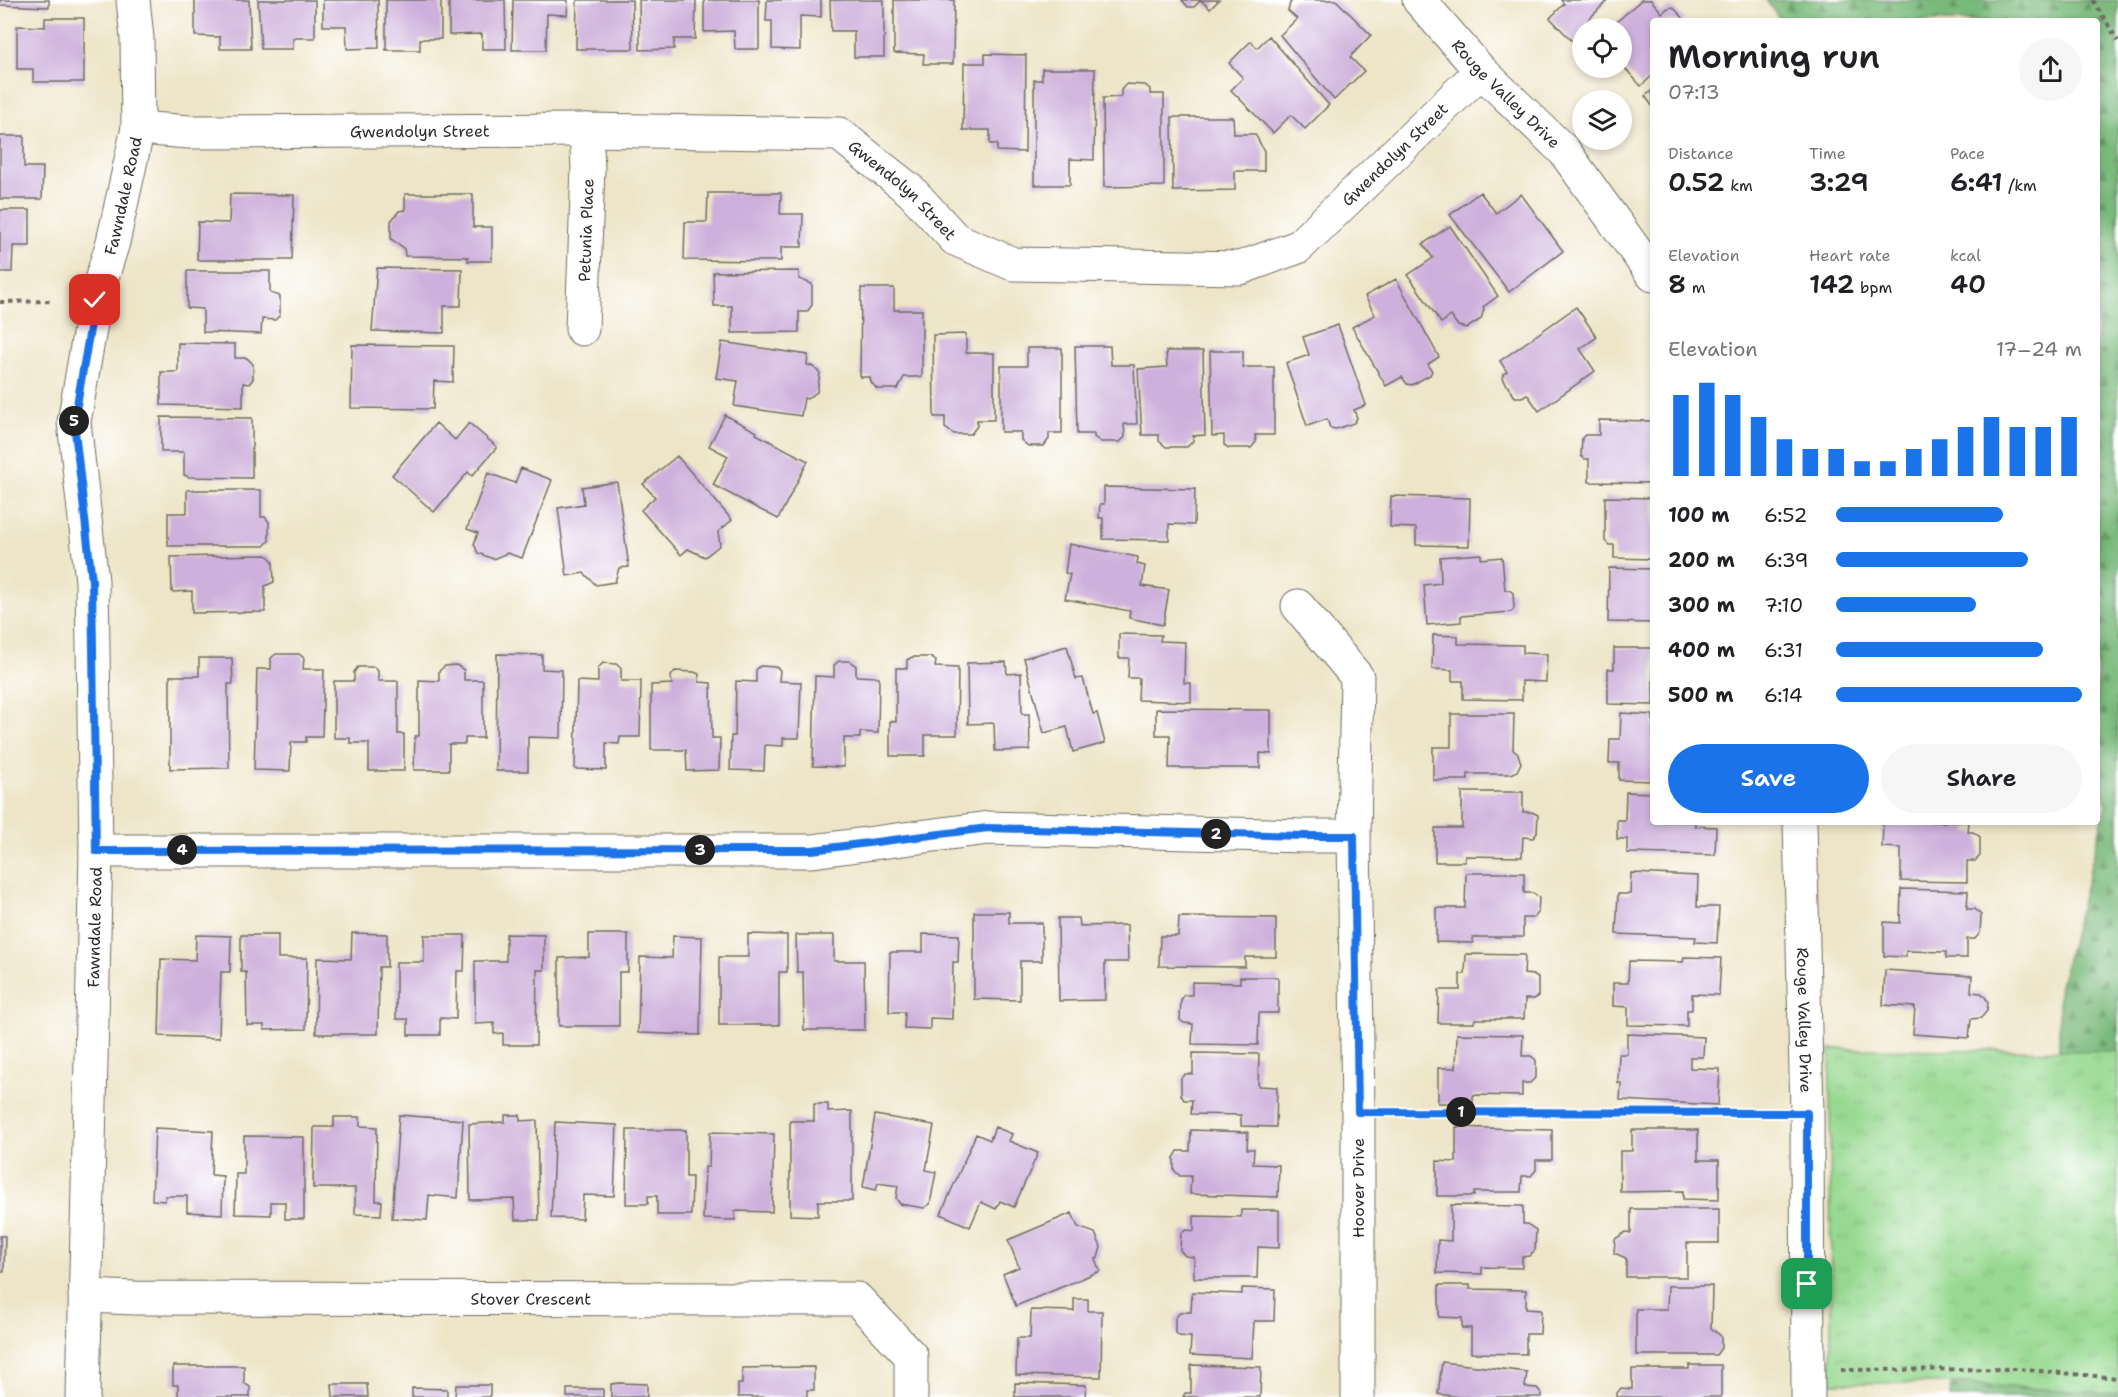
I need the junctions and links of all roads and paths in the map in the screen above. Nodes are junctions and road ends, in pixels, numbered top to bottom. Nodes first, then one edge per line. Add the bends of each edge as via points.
1 (133, 0) edge
2 (1419, 0) edge
3 (2092, 0) edge
4 (2118, 41) edge
5 (1481, 71) junction
6 (138, 128) junction
7 (586, 130) junction
8 (1650, 271) edge
9 (53, 301) dead end
10 (0, 302) edge
11 (582, 329) dead end
12 (1298, 606) dead end
13 (1800, 825) edge
14 (1354, 836) junction
15 (96, 851) junction
16 (1358, 1112) junction
17 (1807, 1113) junction
18 (85, 1296) junction
19 (2118, 1378) edge
20 (1808, 1384) edge
21 (83, 1397) edge
22 (911, 1397) edge
23 (1358, 1397) edge

1 - 6 street, Fawndale Road
2 - 5 street, Rouge Valley Drive
3 - 4 path
5 - 7 street, Gwendolyn Street via 1298,246 1240,268 1013,264 955,238 911,191 838,134
5 - 8 street, Rouge Valley Drive via 1564,151
6 - 7 street, Gwendolyn Street via 189,132
6 - 15 street, Fawndale Road via 113,242 95,300 74,422 92,581
7 - 11 street, Petunia Place
9 - 10 path
12 - 14 street, Hoover Drive via 1357,677
13 - 17 street, Rouge Valley Drive
14 - 15 street via 988,828 812,850
14 - 16 street, Hoover Drive
15 - 18 street, Fawndale Road
16 - 17 path
16 - 23 street, Hoover Drive
17 - 20 street, Rouge Valley Drive
18 - 21 street, Fawndale Road
18 - 22 street, Stover Crescent via 857,1299 910,1356
19 - 20 path via 2016,1369

